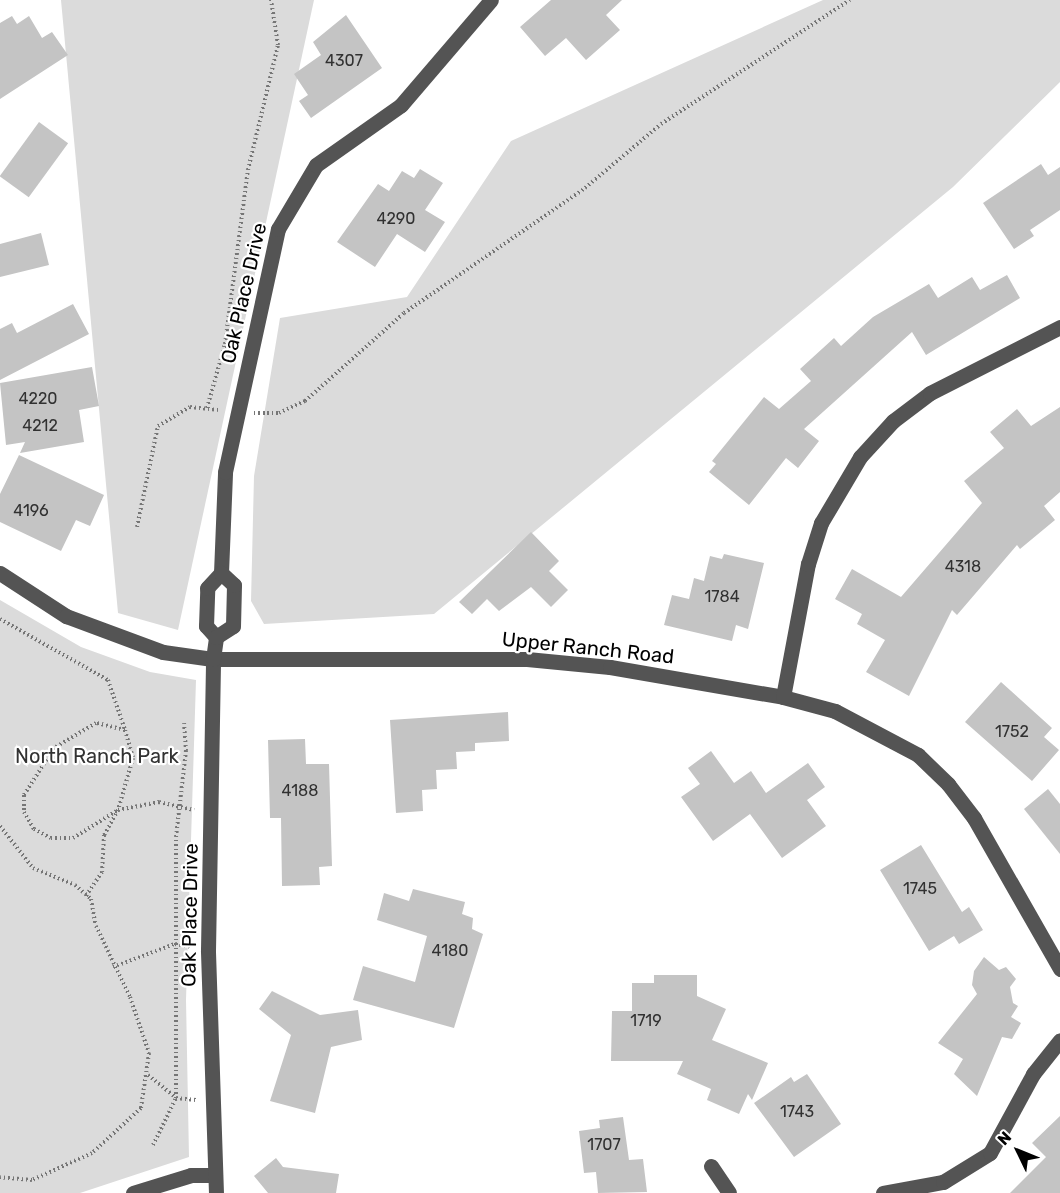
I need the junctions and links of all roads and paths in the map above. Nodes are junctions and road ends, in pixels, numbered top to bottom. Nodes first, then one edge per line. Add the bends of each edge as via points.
1 (271, 0) edge
2 (491, 0) edge
3 (850, 0) edge
4 (1060, 327) edge
5 (207, 408) junction
6 (238, 413) junction
7 (137, 527) dead end
8 (0, 573) edge
9 (221, 573) junction
10 (0, 619) edge
11 (216, 637) junction
12 (213, 659) junction
13 (783, 697) junction
14 (184, 723) dead end
15 (125, 730) junction
16 (179, 808) junction
17 (118, 810) junction
18 (213, 811) junction
19 (0, 826) edge
20 (86, 896) junction
21 (174, 944) junction
22 (208, 950) junction
23 (113, 967) junction
24 (1060, 969) edge
25 (1060, 1040) edge
26 (148, 1075) junction
27 (176, 1098) junction
28 (212, 1101) junction
29 (153, 1145) dead end
30 (711, 1166) dead end
31 (215, 1175) junction
32 (0, 1177) edge
33 (133, 1193) edge
34 (216, 1193) edge
35 (729, 1193) edge
36 (883, 1193) edge

1 - 5 path via 278,45 248,170 225,344
2 - 6 street, Oak Place Drive via 401,105 316,165 294,195 278,230
3 - 6 path via 660,124 585,188 404,313 305,401 279,413
4 - 13 street via 930,393 893,421 860,457 821,523 808,564
5 - 6 path
5 - 7 path via 190,407 158,426
6 - 9 street, Oak Place Drive via 225,472
8 - 12 street, Upper Ranch Road via 66,616 121,639 163,652
9 - 11 street, Oak Place Drive via 207,588 206,626
9 - 11 street, Oak Place Drive via 234,585 233,626
10 - 15 path via 108,680
11 - 12 street, Oak Place Drive
12 - 13 street, Upper Ranch Road via 527,659 610,667
12 - 18 street, Oak Place Drive
13 - 24 street, Upper Ranch Road via 873,727 918,755 948,783 974,818
14 - 16 path via 186,751
15 - 17 path via 133,758
15 - 17 path via 96,723 75,732 54,748 24,795 24,812 34,829 51,838 73,838
16 - 17 path via 159,802
16 - 18 path
16 - 21 path
17 - 20 path via 104,835 102,872
18 - 22 street, Oak Place Drive
19 - 20 path via 33,868 75,885
20 - 23 path
21 - 22 path
21 - 23 path
21 - 27 path
22 - 28 street, Oak Place Drive
23 - 26 path via 130,997 150,1053
25 - 36 street via 1034,1074 990,1153 943,1182
26 - 27 path
26 - 32 path via 141,1108 92,1153 32,1180
27 - 28 path
27 - 29 path
28 - 31 street, Oak Place Drive
30 - 35 street
31 - 33 street via 191,1174
31 - 34 street, Oak Place Drive

